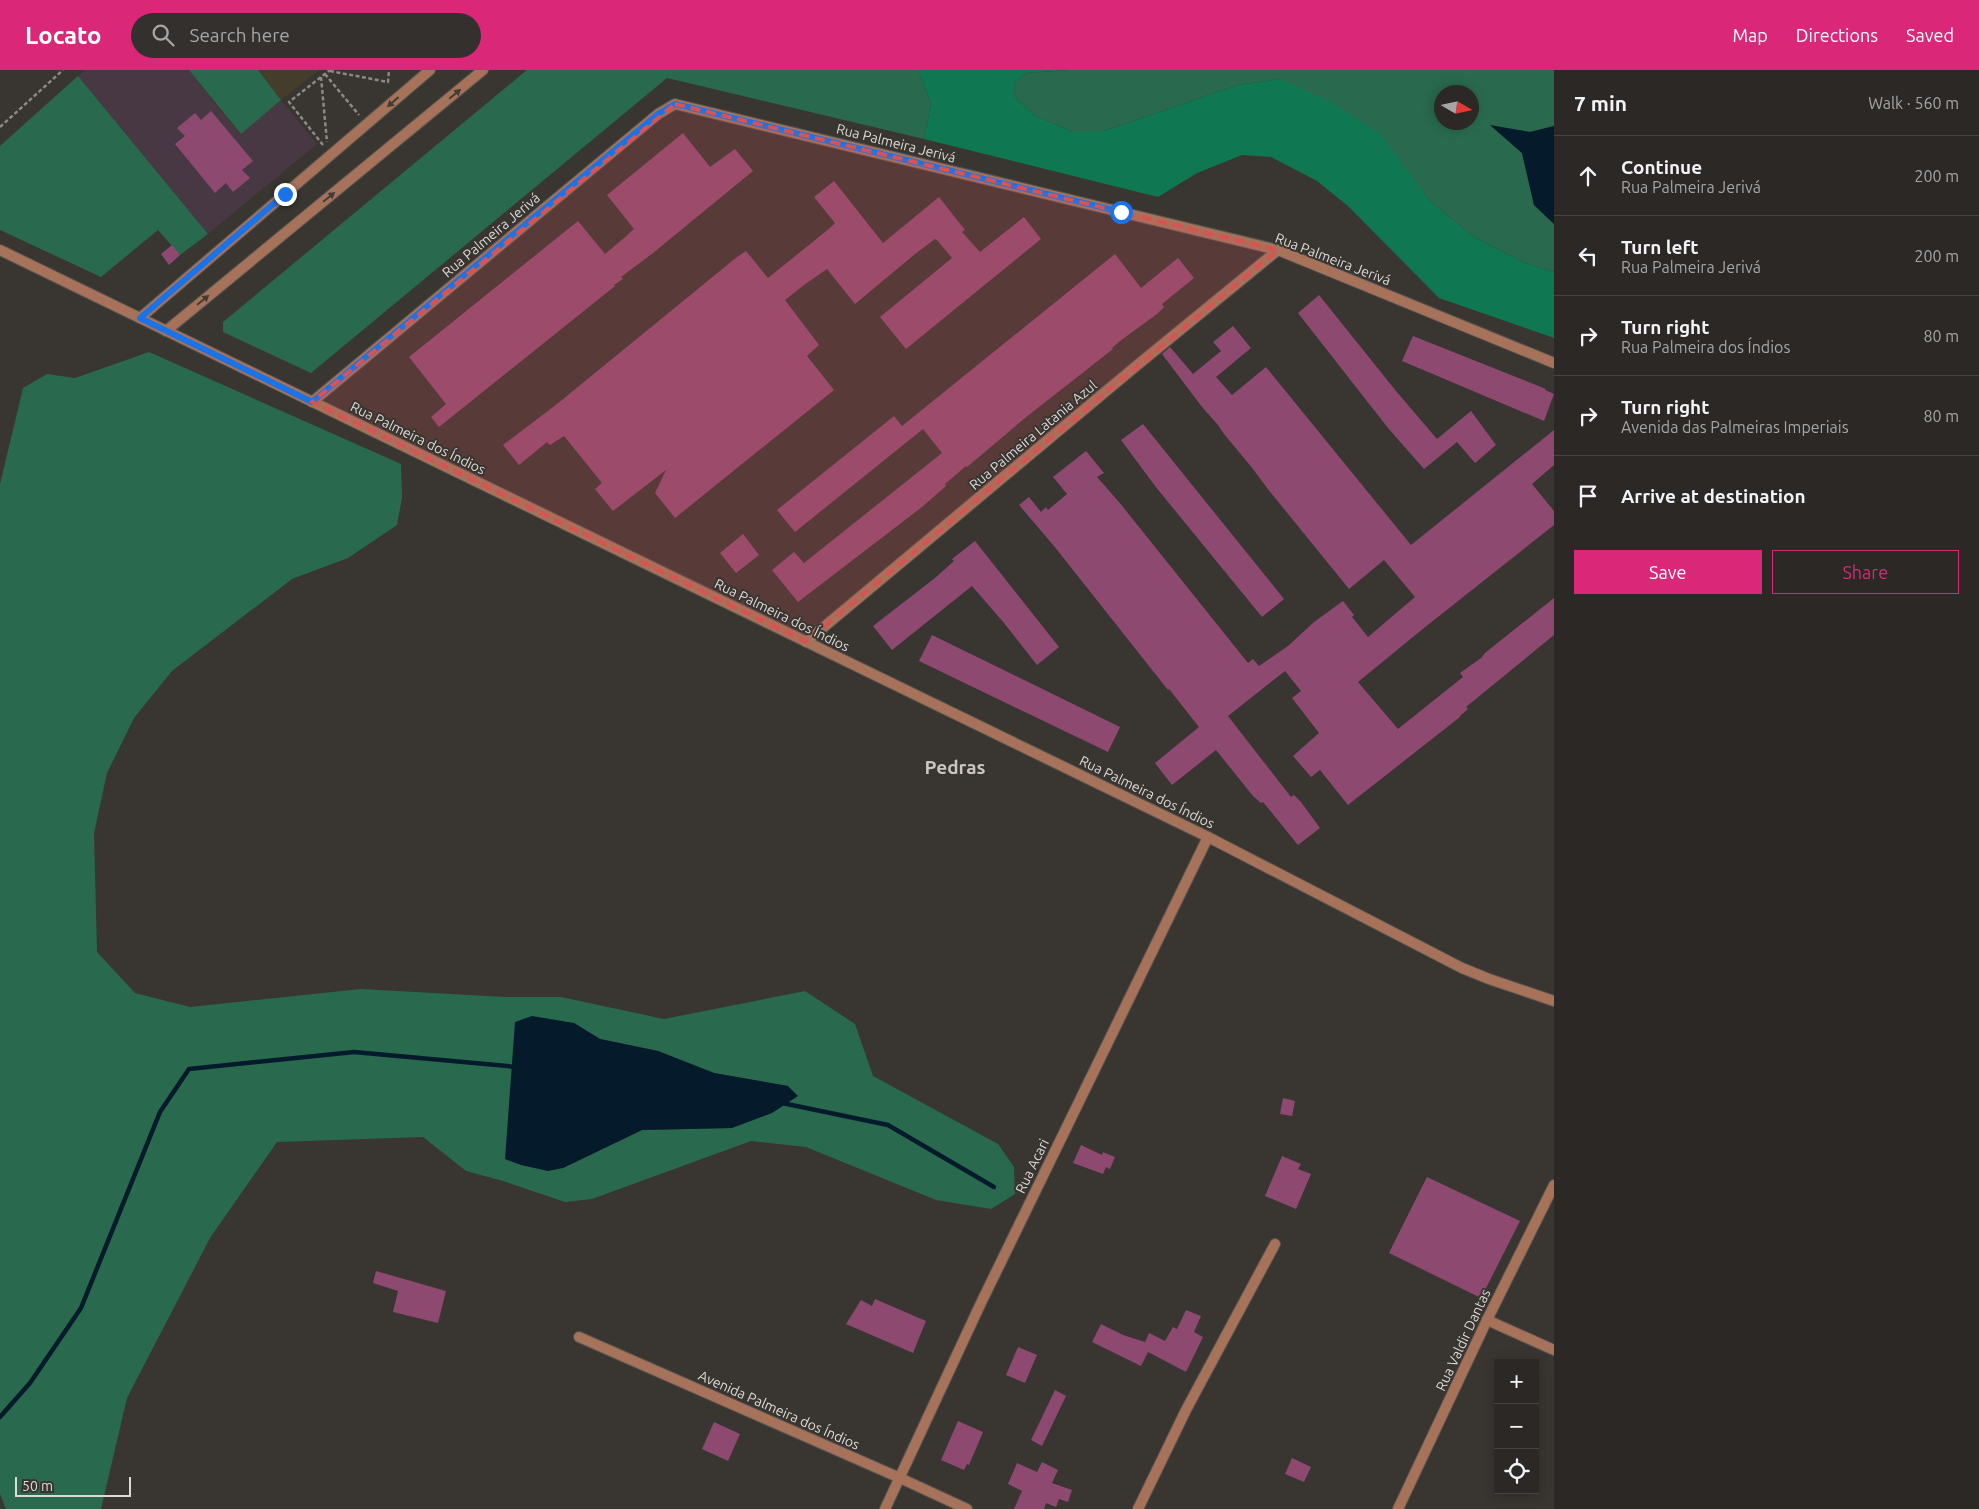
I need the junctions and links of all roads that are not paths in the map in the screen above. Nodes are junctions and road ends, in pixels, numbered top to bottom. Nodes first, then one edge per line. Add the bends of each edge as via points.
1 (430, 70) edge
2 (483, 70) edge
3 (0, 250) edge
4 (1278, 250) junction
5 (140, 318) junction
6 (166, 330) junction
7 (1554, 363) edge
8 (312, 402) junction
9 (806, 642) junction
10 (1208, 837) junction
11 (1554, 1001) edge
12 (1554, 1184) edge
13 (1275, 1244) dead end
14 (1487, 1320) junction
15 (579, 1337) dead end
16 (1554, 1350) edge
17 (900, 1478) junction
18 (886, 1509) edge
19 (967, 1509) edge
20 (1138, 1509) edge
21 (1398, 1509) edge

1 -> 5 street
6 -> 2 street
3 - 5 street, Rua Palmeira dos Índios
4 - 7 street, Rua Palmeira Jerivá
4 - 8 street, Rua Palmeira Jerivá via 675,104 658,114
4 - 9 street, Rua Palmeira Latania Azul
5 - 6 street, Rua Palmeira dos Índios
6 - 8 street, Rua Palmeira dos Índios
8 - 9 street, Rua Palmeira dos Índios
9 - 10 street, Rua Palmeira dos Índios
10 - 11 street, Rua Palmeira dos Índios via 1462,968
10 - 17 street, Rua Acari via 980,1305
12 - 14 street, Rua Valdir Dantas
13 - 20 street via 1186,1410
14 - 16 street
14 - 21 street, Rua Valdir Dantas
15 - 17 street, Avenida Palmeira dos Índios
17 - 18 street, Rua Acari
17 - 19 street, Avenida Palmeira dos Índios

